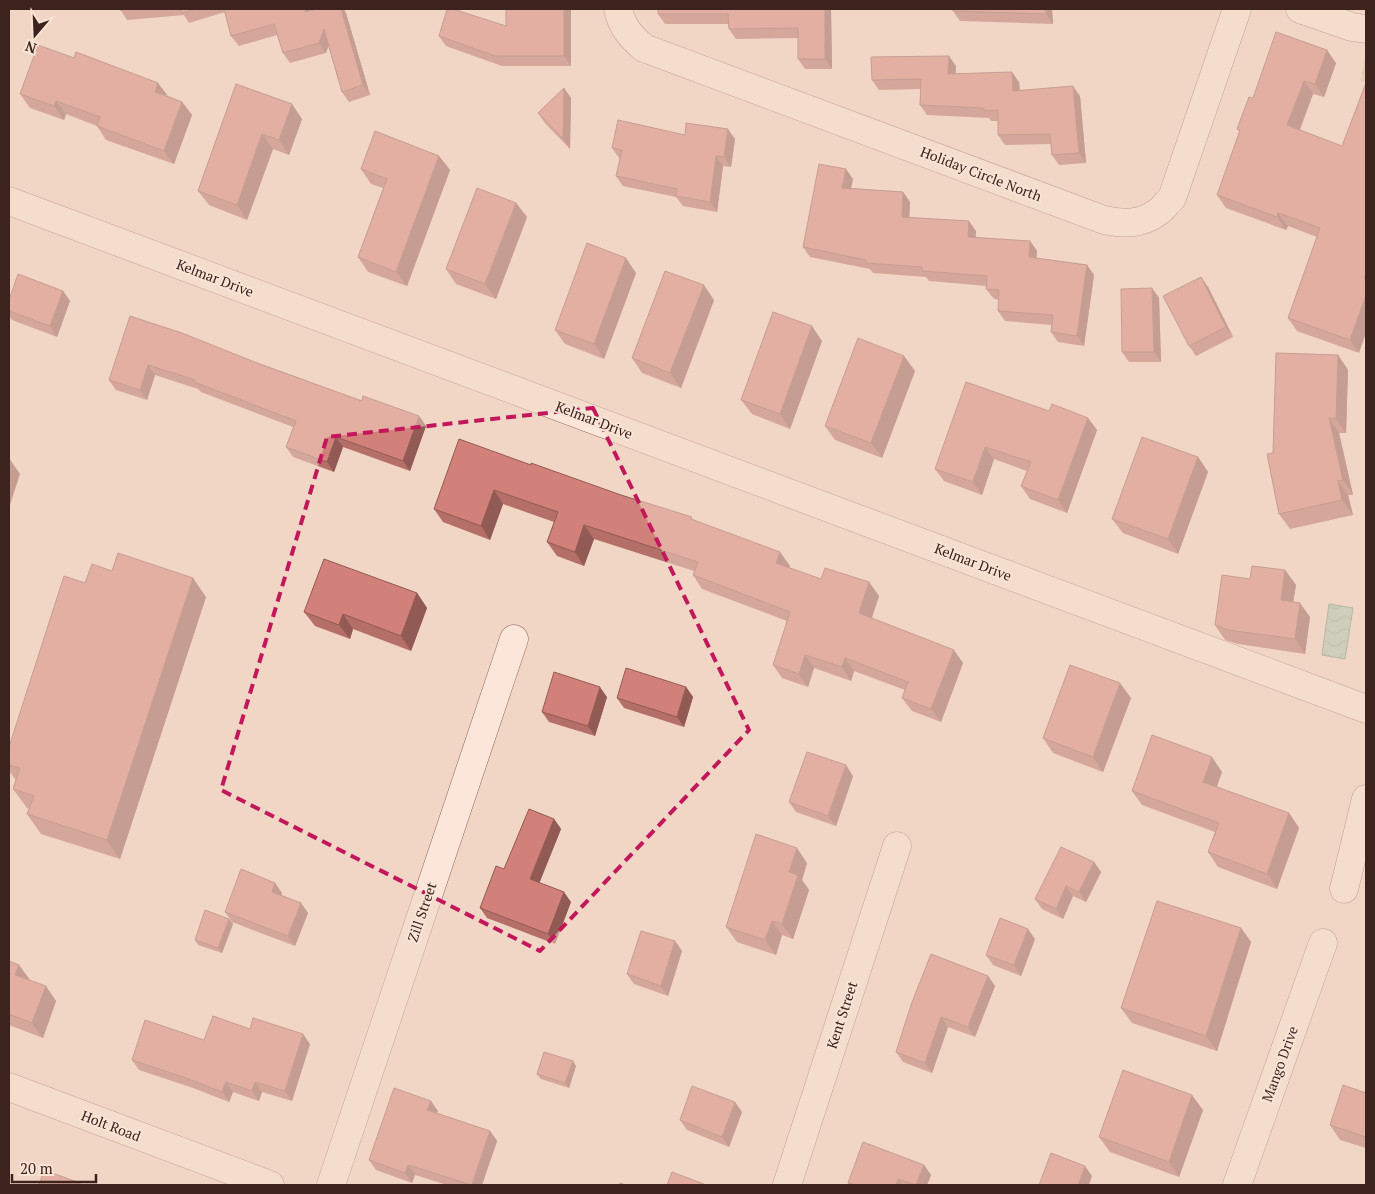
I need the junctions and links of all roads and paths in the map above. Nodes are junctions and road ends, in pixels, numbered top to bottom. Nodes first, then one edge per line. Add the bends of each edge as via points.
1 (618, 9) edge
2 (1237, 9) edge
3 (1300, 9) edge
4 (1366, 29) edge
5 (9, 201) edge
6 (514, 639) dead end
7 (1366, 709) edge
8 (1366, 799) edge
9 (897, 846) dead end
10 (1344, 889) dead end
11 (1323, 943) dead end
12 (9, 1087) edge
13 (270, 1185) edge
14 (331, 1185) edge
15 (787, 1185) edge
16 (1237, 1185) edge

1 - 2 street, Holiday Circle North via 629,35 644,48 1104,220 1123,224 1142,221 1159,212 1172,198
3 - 4 street
5 - 7 street, Kelmar Drive
6 - 14 street, Zill Street
8 - 10 street
9 - 15 street, Kent Street
11 - 16 street, Mango Drive
12 - 13 street, Holt Road

